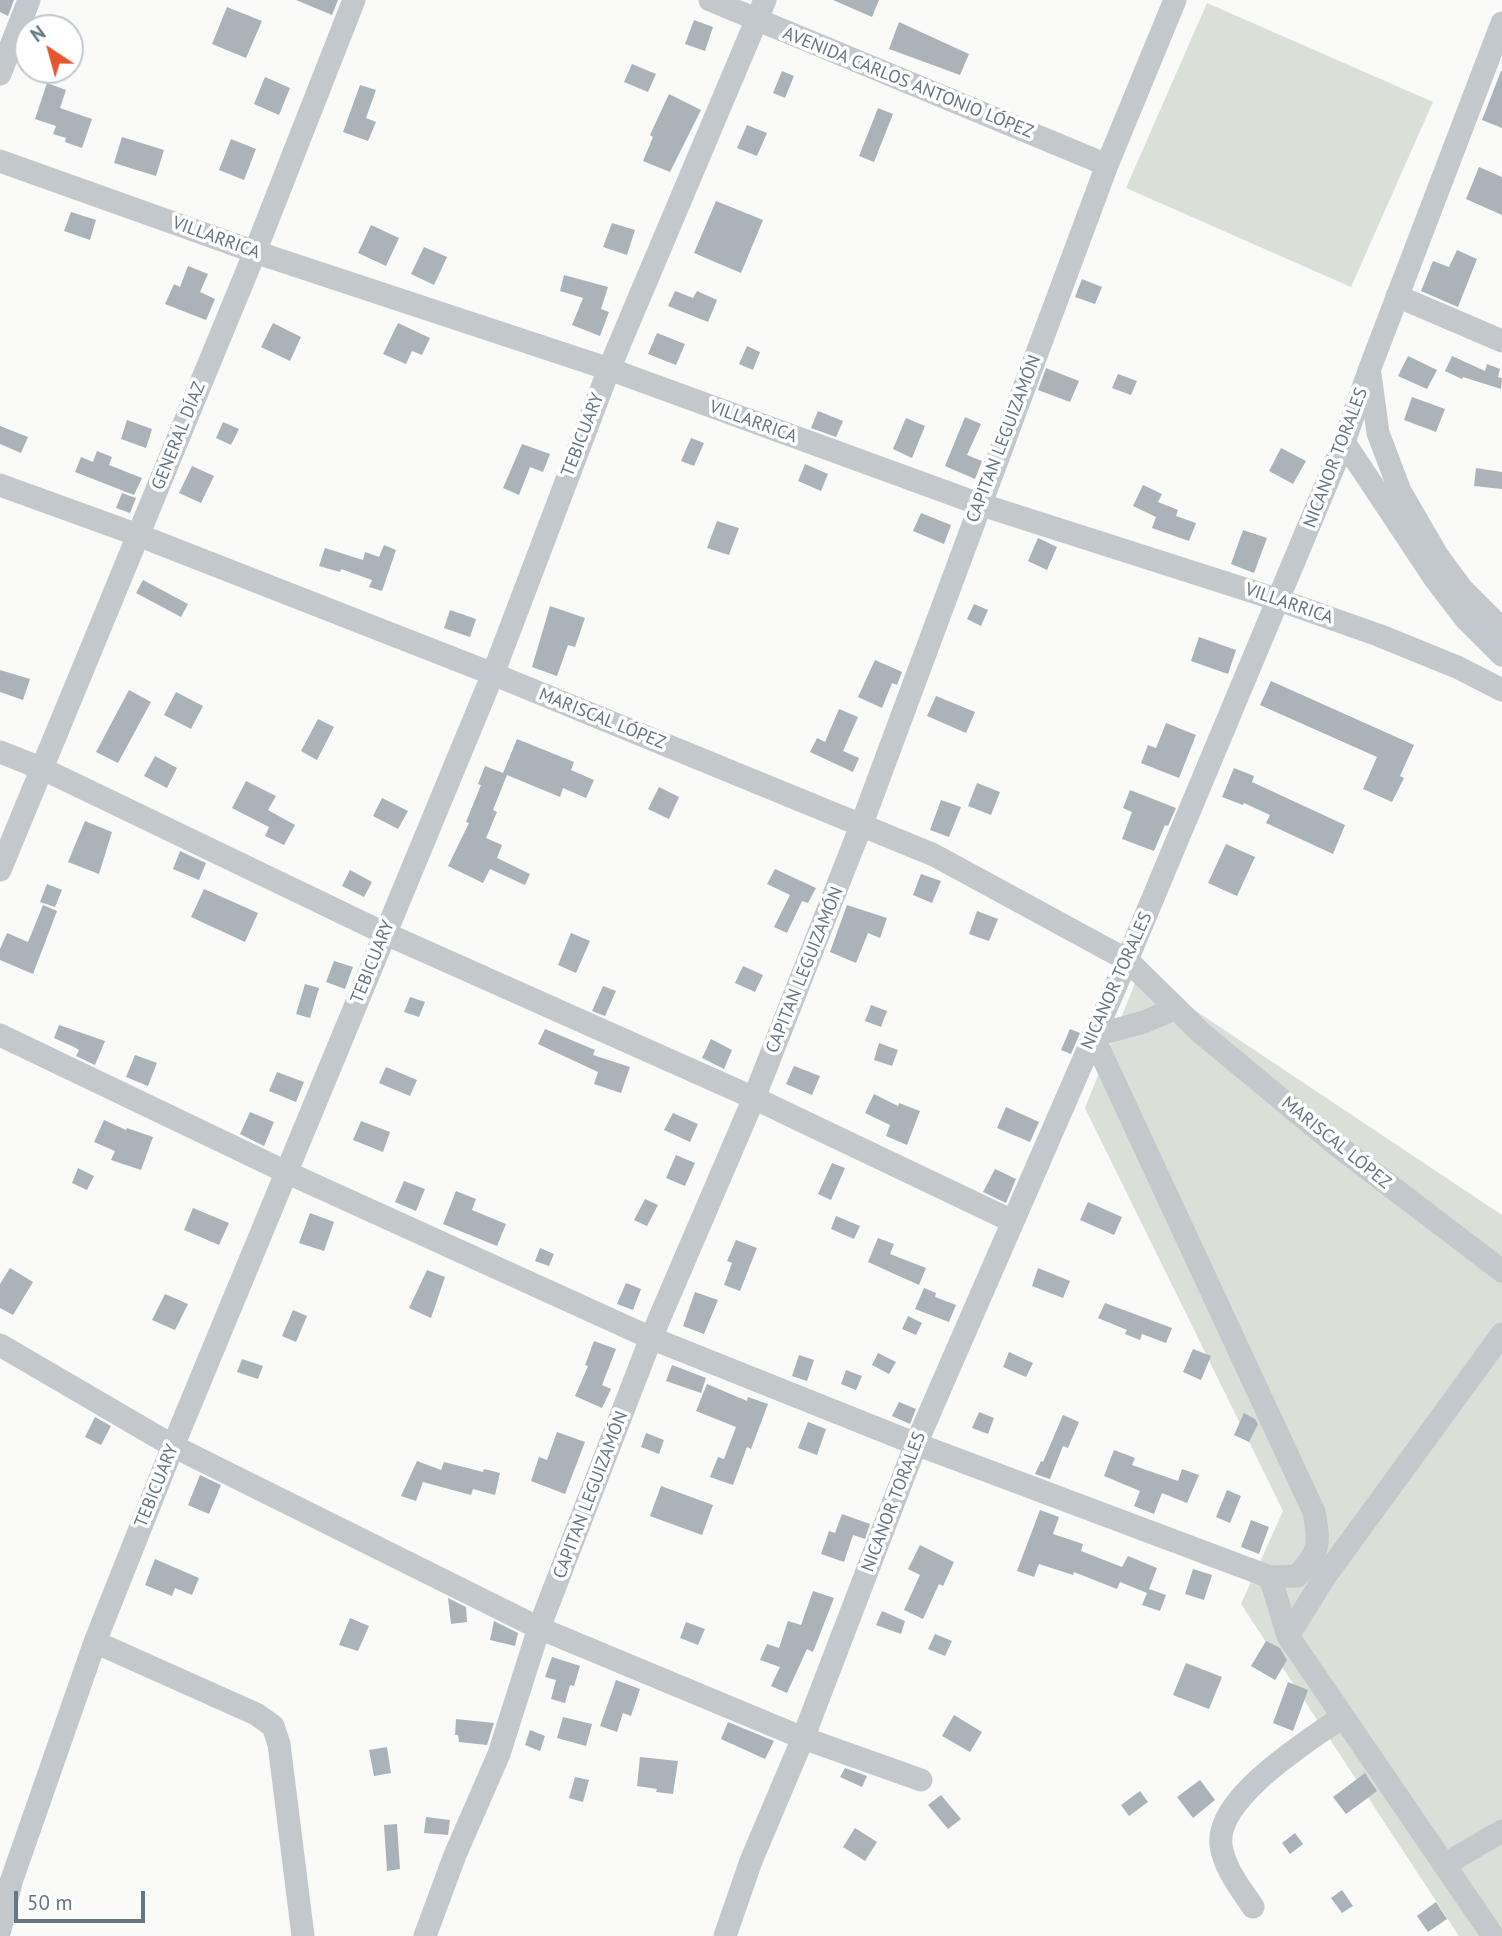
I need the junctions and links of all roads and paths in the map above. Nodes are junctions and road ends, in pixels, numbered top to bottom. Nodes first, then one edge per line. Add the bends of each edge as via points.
1 (29, 0) edge
2 (354, 0) edge
3 (710, 0) edge
4 (1175, 0) edge
5 (761, 10) edge
6 (1502, 23) edge
7 (0, 74) edge
8 (0, 161) edge
9 (1107, 165) junction
10 (255, 252) junction
11 (1397, 296) junction
12 (1502, 341) edge
13 (1370, 368) junction
14 (609, 369) junction
15 (1344, 442) junction
16 (0, 485) edge
17 (979, 504) junction
18 (138, 535) junction
19 (1279, 600) junction
20 (1502, 629) edge
21 (1502, 655) edge
22 (493, 674) junction
23 (1502, 690) edge
24 (0, 752) edge
25 (43, 769) junction
26 (861, 826) junction
27 (0, 870) edge
28 (384, 933) junction
29 (1127, 960) junction
30 (1175, 1008) junction
31 (0, 1035) edge
32 (1093, 1036) junction
33 (754, 1098) junction
34 (288, 1173) junction
35 (1012, 1221) junction
36 (1502, 1271) edge
37 (1502, 1334) edge
38 (651, 1338) junction
39 (0, 1345) edge
40 (916, 1444) junction
41 (173, 1446) junction
42 (1297, 1576) junction
43 (1270, 1577) junction
44 (1313, 1594) junction
45 (539, 1628) junction
46 (1288, 1636) junction
47 (95, 1642) junction
48 (1342, 1717) junction
49 (803, 1738) junction
50 (921, 1780) dead end
51 (1502, 1831) edge
52 (1444, 1865) junction
53 (1253, 1907) dead end
54 (0, 1930) edge
55 (303, 1936) edge
56 (425, 1936) edge
57 (725, 1936) edge
58 (1493, 1936) edge

1 - 7 street
2 - 10 street, GENERAL DÍAZ
3 - 5 street, AVENIDA CARLOS ANTONIO LÓPEZ
4 - 9 street, CAPITAN LEGUIZAMÓN
5 - 9 street, AVENIDA CARLOS ANTONIO LÓPEZ
5 - 14 street, TEBICUARY
6 - 11 street, NICANOR TORALES
8 - 10 street, VILLARRICA
9 - 17 street, CAPITAN LEGUIZAMÓN
10 - 14 street, VILLARRICA
10 - 18 street, GENERAL DÍAZ
11 - 12 street
11 - 13 street, NICANOR TORALES
13 - 15 street, NICANOR TORALES
13 - 20 street via 1378,433 1400,491 1453,578
14 - 17 street, VILLARRICA
14 - 22 street, TEBICUARY
15 - 19 street, NICANOR TORALES
15 - 21 street via 1428,570 1465,618
16 - 18 street, MARISCAL LÓPEZ
17 - 19 street, VILLARRICA
17 - 26 street, CAPITAN LEGUIZAMÓN
18 - 22 street, MARISCAL LÓPEZ
18 - 25 street, GENERAL DÍAZ
19 - 23 street, VILLARRICA via 1418,649
19 - 29 street, NICANOR TORALES
22 - 26 street, MARISCAL LÓPEZ
22 - 28 street, TEBICUARY
24 - 25 street
25 - 27 street, GENERAL DÍAZ
25 - 28 street
26 - 29 street, MARISCAL LÓPEZ via 934,855
26 - 33 street, CAPITAN LEGUIZAMÓN
28 - 33 street
28 - 34 street, TEBICUARY
29 - 30 street, MARISCAL LÓPEZ
29 - 32 street, NICANOR TORALES
30 - 32 street
30 - 36 street, MARISCAL LÓPEZ via 1334,1143
31 - 34 street
32 - 35 street, NICANOR TORALES
32 - 42 street via 1314,1512 1319,1540 1310,1562
33 - 35 street
33 - 38 street, CAPITAN LEGUIZAMÓN
34 - 38 street
34 - 41 street, TEBICUARY
35 - 40 street, NICANOR TORALES
37 - 44 street
38 - 40 street
38 - 45 street, CAPITAN LEGUIZAMÓN
39 - 41 street
40 - 43 street
40 - 49 street, NICANOR TORALES
41 - 45 street
41 - 47 street, TEBICUARY
42 - 43 street
42 - 44 street
43 - 46 street
44 - 46 street
45 - 49 street
45 - 56 street, CAPITAN LEGUIZAMÓN via 499,1754
46 - 48 street
47 - 54 street, TEBICUARY via 11,1882
47 - 55 street via 256,1714 273,1726
48 - 52 street
48 - 53 street via 1246,1790 1222,1830 1224,1859
49 - 50 street
49 - 57 street, NICANOR TORALES
51 - 52 street
52 - 58 street

